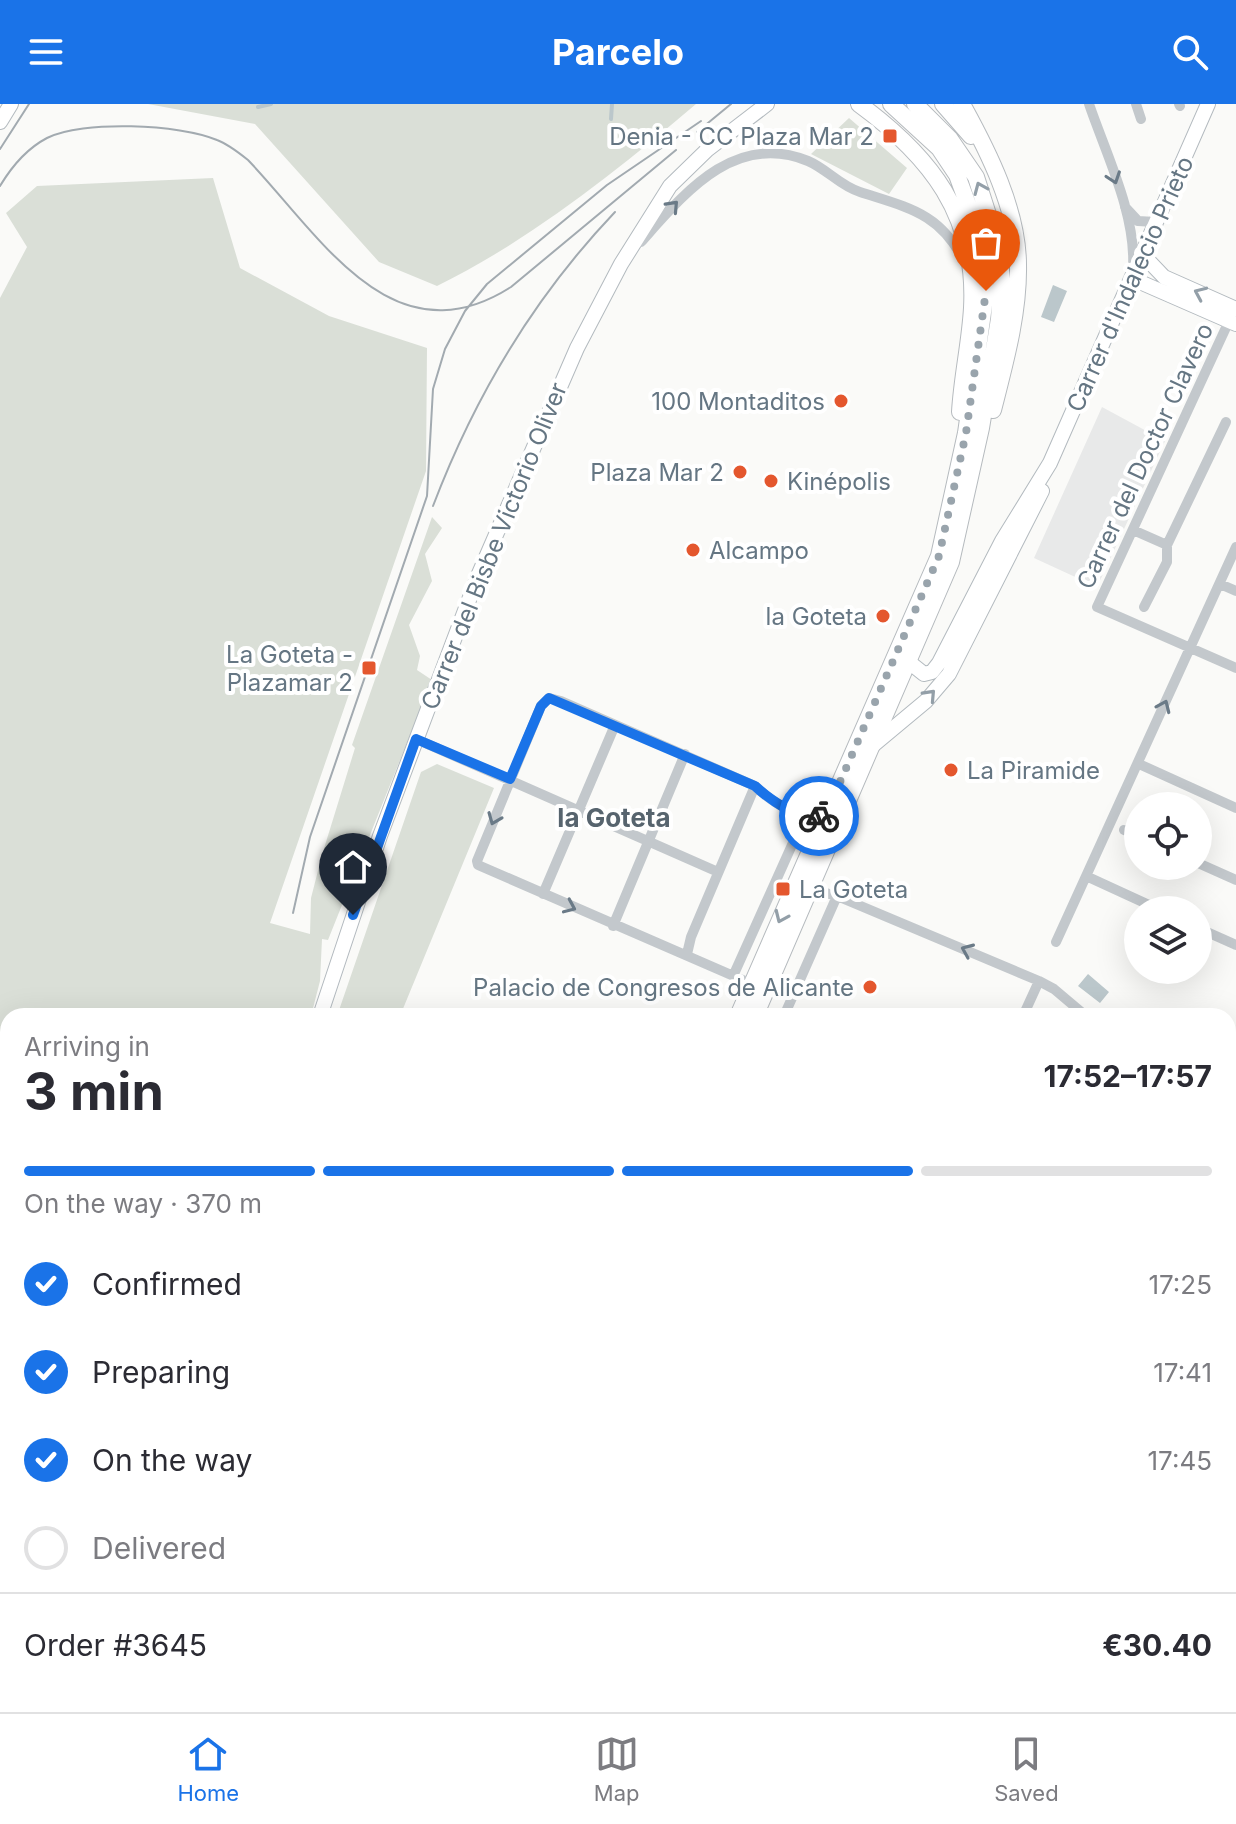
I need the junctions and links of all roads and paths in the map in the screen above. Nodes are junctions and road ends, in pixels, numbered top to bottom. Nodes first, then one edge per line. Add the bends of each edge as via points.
1 (11, 104) edge
2 (859, 104) edge
3 (891, 104) edge
4 (915, 104) edge
5 (943, 104) edge
6 (962, 104) edge
7 (1089, 104) edge
8 (1136, 104) edge
9 (1208, 104) edge
10 (763, 106) edge
11 (1141, 119) dead end
12 (0, 122) edge
13 (994, 170) junction
14 (1123, 206) junction
15 (1155, 222) junction
16 (1141, 253) junction
17 (621, 264) junction
18 (1164, 277) junction
19 (1133, 279) junction
20 (971, 281) junction
21 (1234, 318) edge
22 (1226, 422) dead end
23 (1050, 463) junction
24 (969, 488) junction
25 (951, 509) junction
26 (1020, 513) junction
27 (1133, 530) junction
28 (1167, 545) junction
29 (1236, 547) edge
30 (1220, 584) junction
31 (1236, 591) edge
32 (1144, 607) dead end
33 (974, 630) junction
34 (1190, 649) junction
35 (909, 662) junction
36 (1236, 668) edge
37 (615, 725) junction
38 (416, 739) junction
39 (872, 747) junction
40 (685, 754) junction
41 (1139, 764) junction
42 (510, 779) junction
43 (755, 786) junction
44 (1236, 808) edge
45 (577, 810) junction
46 (826, 814) junction
47 (805, 816) junction
48 (647, 841) junction
49 (1212, 869) edge
50 (718, 872) junction
51 (1086, 876) junction
52 (1236, 880) edge
53 (811, 889) junction
54 (543, 894) junction
55 (837, 896) junction
56 (1130, 896) edge
57 (613, 926) junction
58 (1212, 934) edge
59 (1056, 942) dead end
60 (1236, 945) edge
61 (687, 954) junction
62 (734, 974) junction
63 (1039, 981) junction
64 (752, 984) junction
65 (323, 1008) edge
66 (742, 1008) edge
67 (759, 1008) edge
68 (788, 1008) edge
69 (1027, 1008) edge
70 (1077, 1008) edge

1 - 12 street
2 - 20 main road via 909,144 941,184 966,241
3 - 25 main road via 931,140 957,175 983,245 983,322
24 -> 4 main road via 999,319 999,249 976,177 950,139
5 - 13 main road
6 - 13 main road
7 -> 14 street
8 - 11 street
9 - 15 street, Carrer d'Indalecio Prieto
10 - 17 street, Carrer del Bisbe Victorio Oliver via 670,186
13 - 24 main road via 1016,240 1015,304 995,403
14 - 15 street via 1138,221
14 - 19 street via 1134,248
15 - 16 street, Carrer d'Indalecio Prieto
16 - 18 street
16 - 19 street, Carrer d'Indalecio Prieto
17 -> 20 street, Carrer del Bisbe Victorio Oliver via 691,187 713,170 763,154 809,161 854,191 942,226 956,243
17 - 38 street, Carrer del Bisbe Victorio Oliver via 554,396
18 - 19 street
21 -> 18 street
19 - 21 street
19 - 23 street, Carrer d'Indalecio Prieto
20 - 25 main road
21 - 27 street, Carrer del Doctor Clavero
22 - 28 street
23 - 26 street, Carrer d'Indalecio Prieto
23 - 33 street, Carrer d'Indalecio Prieto via 1045,486
24 - 35 main road via 951,562
25 - 46 main road via 939,556
26 - 33 street, Carrer d'Indalecio Prieto via 971,619
26 - 35 street, Carrer d'Indalecio Prieto via 939,663 924,674
27 - 28 street
27 - 34 street, Carrer del Doctor Clavero via 1097,607
28 - 32 street via 1167,562
29 - 30 street
30 - 31 street
30 - 34 street
39 -> 33 street, Carrer d'Indalecio Prieto via 926,701
34 - 36 street
41 -> 34 street
35 - 39 main road
37 - 40 street
37 - 42 street via 549,698
37 - 45 street
38 - 42 street
38 - 65 street, Carrer del Bisbe Victorio Oliver
39 - 53 main road
40 - 43 street
40 - 48 street
41 - 44 street
41 - 51 street
42 - 45 street
42 -> 54 street via 477,861 481,869
43 - 47 street
43 - 50 street
45 - 48 street
45 - 54 street
46 - 47 street
46 -> 64 main road
47 - 62 street
48 - 50 street
48 - 57 street
49 - 52 street
50 - 61 street
51 - 56 street
51 - 59 street
53 - 55 street
53 - 67 main road
54 -> 57 street
63 -> 55 street
55 - 68 street
57 - 61 street
58 - 60 street
61 - 62 street
62 - 64 street
63 - 69 street
63 - 70 street
64 - 66 main road

